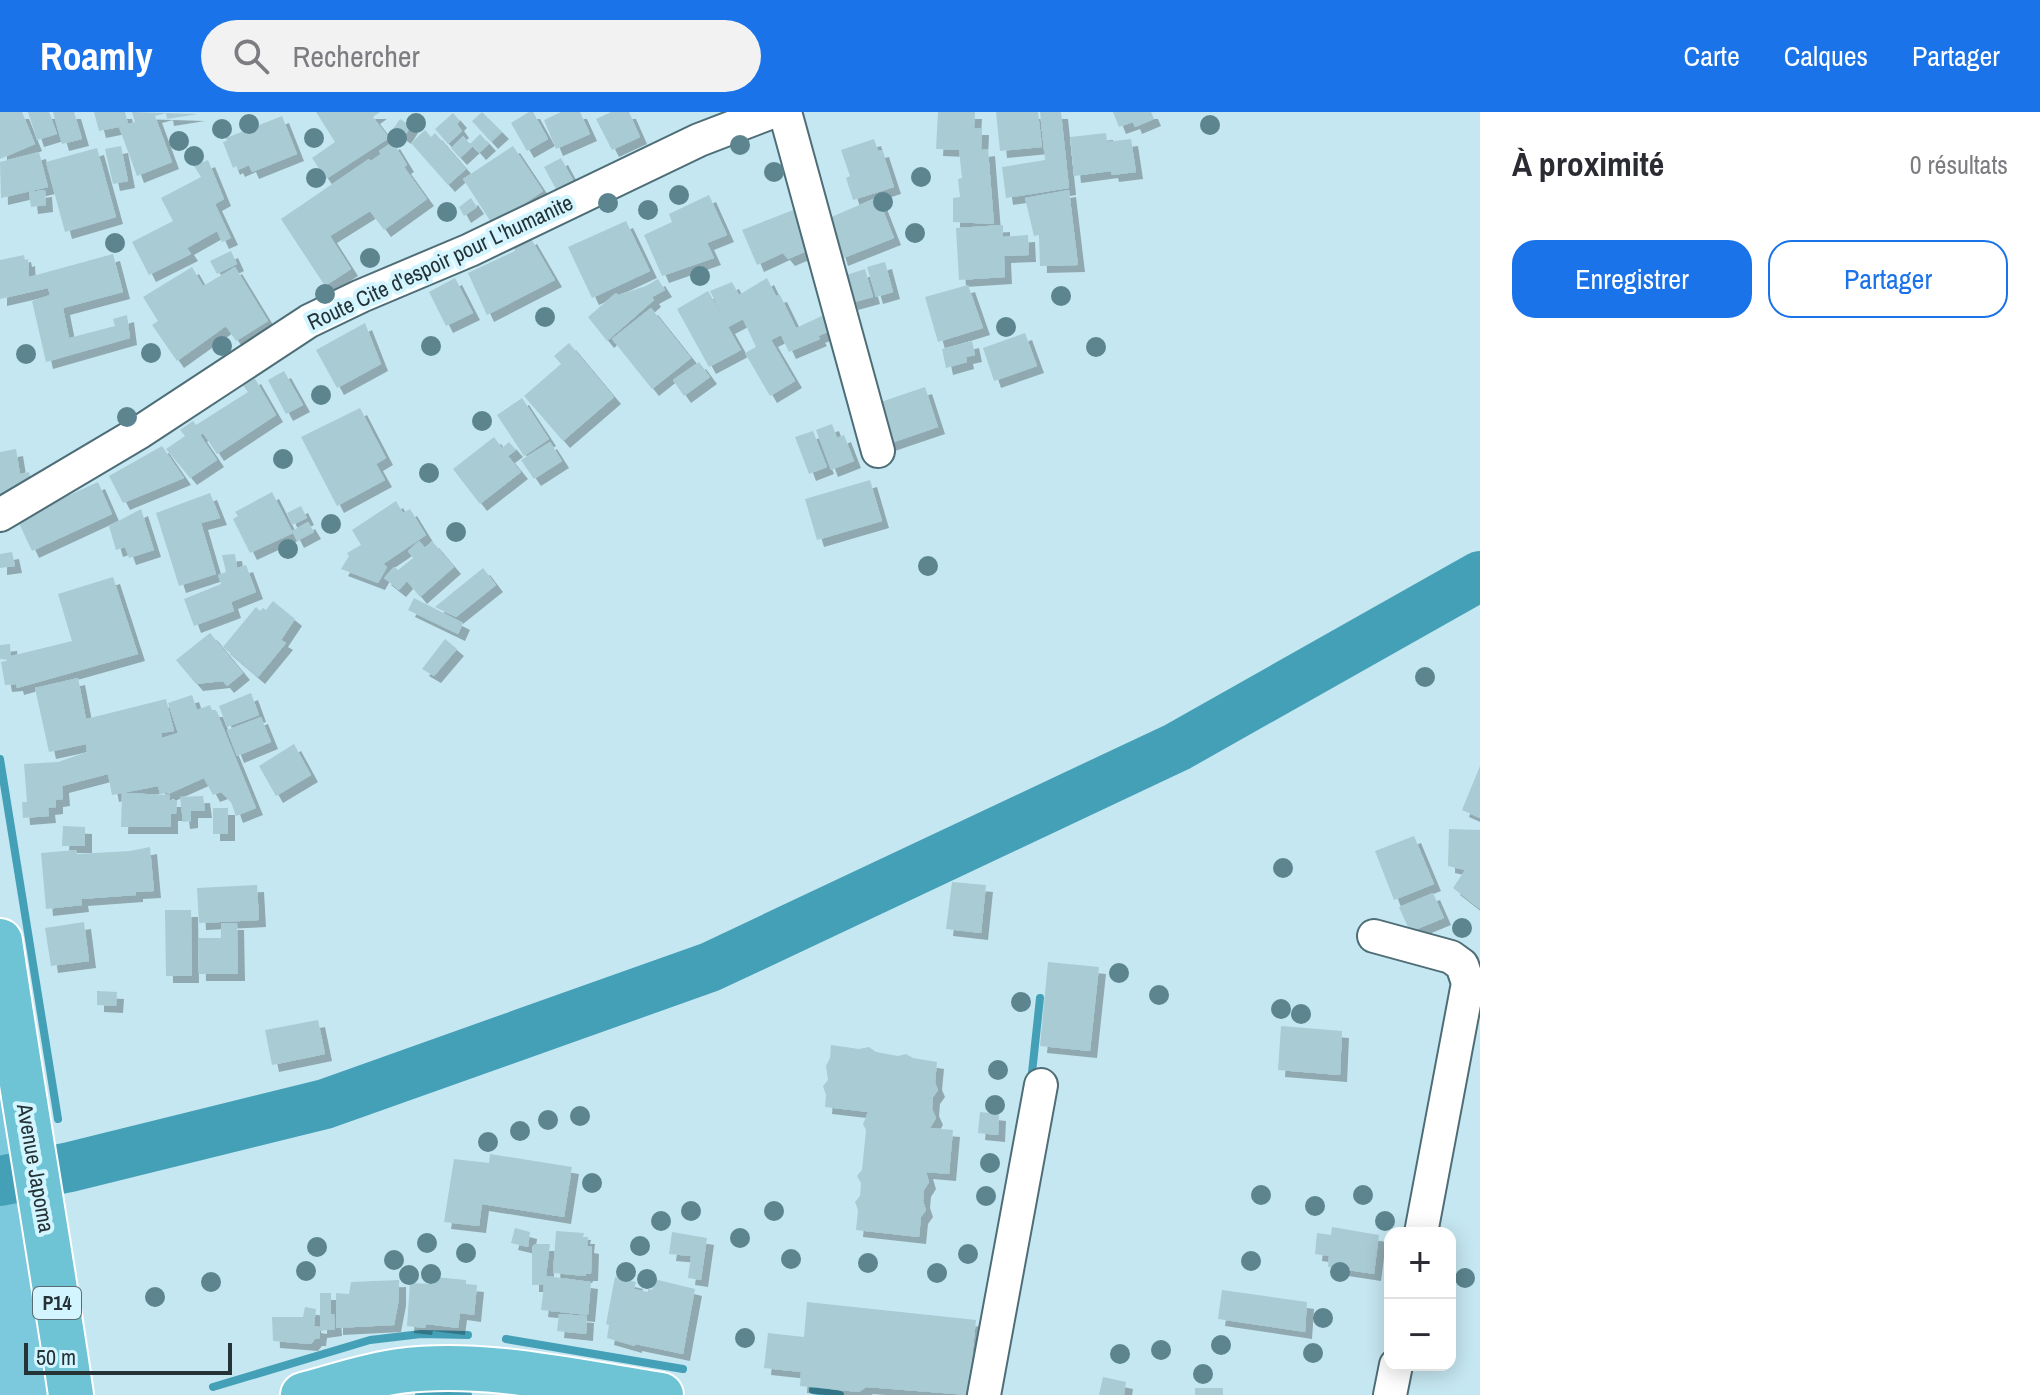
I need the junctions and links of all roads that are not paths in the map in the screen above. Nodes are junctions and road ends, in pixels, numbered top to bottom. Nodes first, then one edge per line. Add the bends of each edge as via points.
1 (772, 112) edge
2 (785, 112) edge
3 (878, 451) dead end
4 (0, 515) edge
5 (1374, 936) dead end
6 (0, 941) edge
7 (1041, 1085) dead end
8 (20, 1130) edge
9 (1422, 1227) edge
10 (1395, 1371) edge
11 (587, 1389) edge
12 (71, 1395) edge
13 (303, 1395) edge
14 (661, 1395) edge
15 (984, 1395) edge
16 (1390, 1395) edge

1 - 4 street, Route Cite d'espoir pour L'humanite via 699,140 309,321 140,432
2 - 3 street
5 - 9 street via 1451,957 1462,965 1468,983
6 - 8 main road, Avenue Japoma / P14
7 - 15 street
8 - 12 main road, Avenue Japoma / P14 via 44,1210
10 - 16 street
11 - 13 main road via 492,1370 444,1367 396,1371
11 - 14 main road

